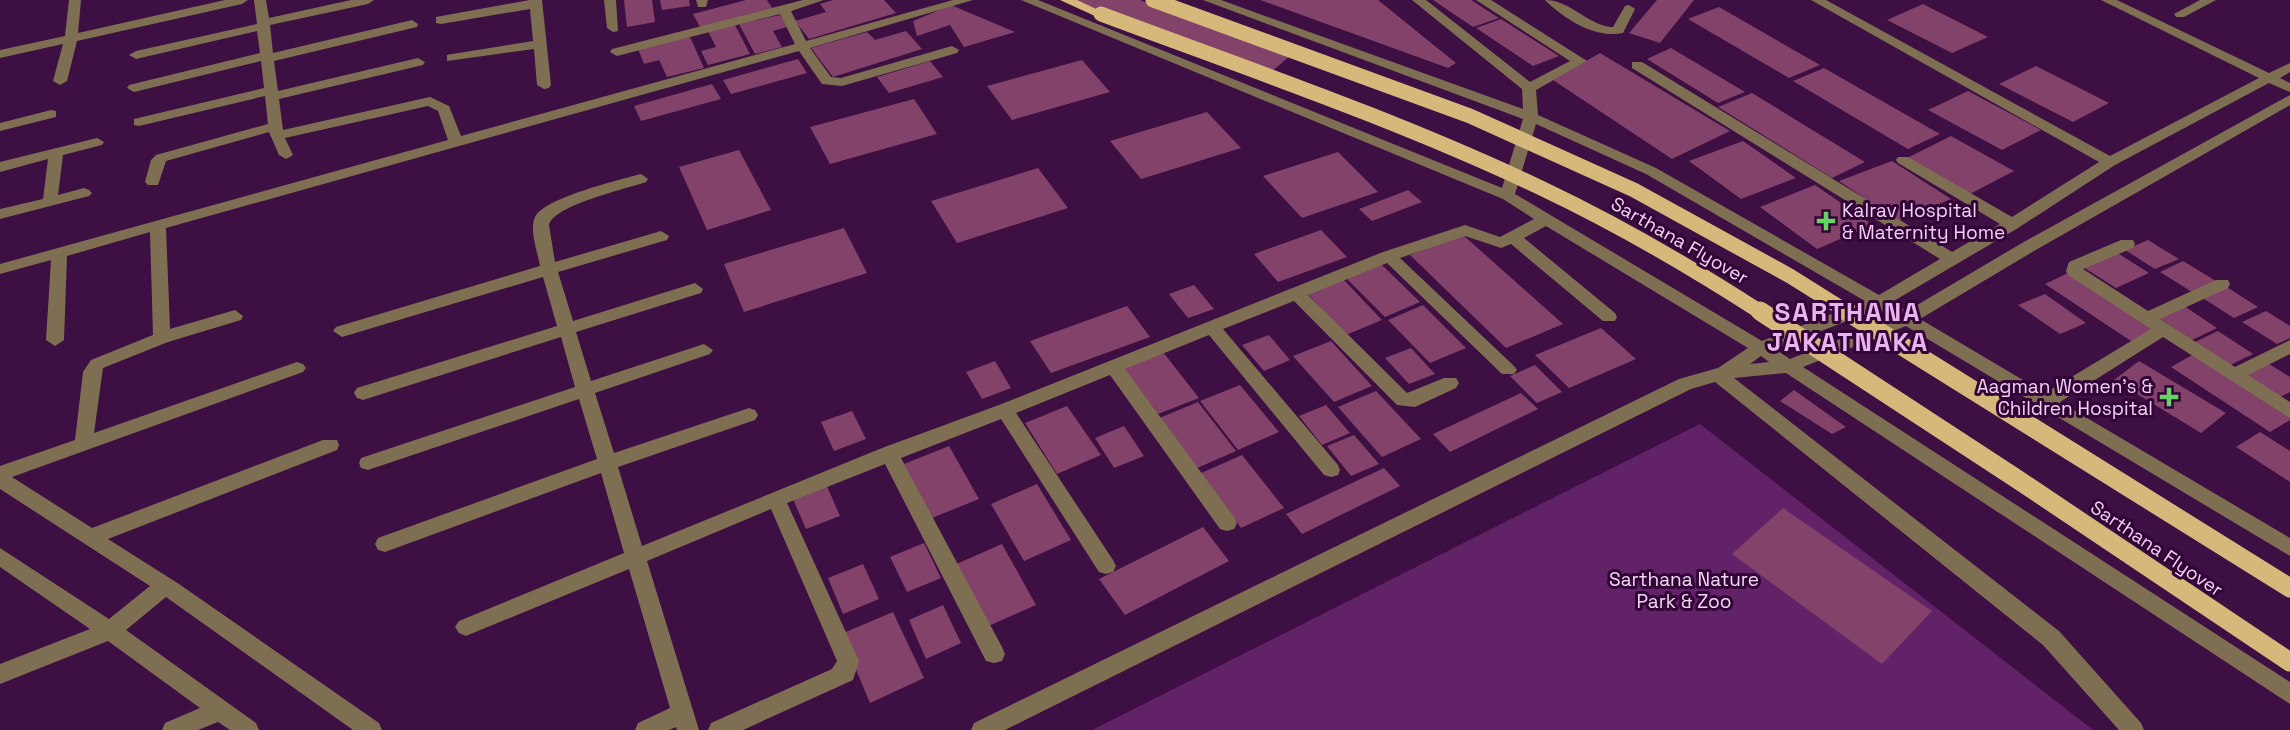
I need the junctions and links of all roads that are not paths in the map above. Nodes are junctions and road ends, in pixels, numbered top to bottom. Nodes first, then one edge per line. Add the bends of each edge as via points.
1 (75, 0) edge
2 (242, 0) edge
3 (260, 0) edge
4 (368, 0) edge
5 (610, 0) edge
6 (818, 0) edge
7 (967, 0) edge
8 (1027, 0) edge
9 (1066, 0) edge
10 (1153, 0) edge
11 (1209, 0) edge
12 (1418, 0) edge
13 (1482, 0) edge
14 (1550, 0) edge
15 (1817, 0) edge
16 (2107, 0) edge
17 (2204, 1) edge
18 (536, 2) edge
19 (784, 9) junction
20 (1629, 9) dead end
21 (2180, 14) dead end
22 (441, 20) dead end
23 (412, 24) dead end
24 (264, 25) junction
25 (614, 28) dead end
26 (71, 37) junction
27 (540, 44) junction
28 (803, 47) junction
29 (953, 50) dead end
30 (617, 52) dead end
31 (0, 54) edge
32 (136, 55) dead end
33 (267, 57) junction
34 (452, 58) dead end
35 (418, 62) dead end
36 (1637, 65) dead end
37 (2290, 67) edge
38 (2270, 78) junction
39 (60, 81) dead end
40 (544, 85) dead end
41 (134, 88) dead end
42 (1529, 88) junction
43 (2290, 88) edge
44 (272, 93) junction
45 (2290, 99) edge
46 (51, 114) dead end
47 (1531, 117) junction
48 (139, 122) dead end
49 (0, 127) edge
50 (277, 131) junction
51 (97, 142) dead end
52 (457, 144) junction
53 (56, 153) junction
54 (286, 155) dead end
55 (1903, 160) dead end
56 (2110, 162) junction
57 (0, 167) edge
58 (641, 179) dead end
59 (153, 182) dead end
60 (84, 193) dead end
61 (1508, 196) junction
62 (50, 201) junction
63 (0, 214) edge
64 (1546, 219) junction
65 (2012, 224) junction
66 (158, 226) junction
67 (661, 236) dead end
68 (1513, 237) junction
69 (2127, 244) dead end
70 (59, 253) junction
71 (1389, 256) junction
72 (1951, 259) junction
73 (0, 269) edge
74 (549, 271) junction
75 (2222, 284) dead end
76 (695, 289) dead end
77 (1296, 293) junction
78 (1879, 302) junction
79 (235, 316) dead end
80 (1609, 317) dead end
81 (2147, 318) junction
82 (1907, 319) junction
83 (1212, 327) junction
84 (566, 328) junction
85 (2163, 329) junction
86 (342, 331) dead end
87 (162, 338) junction
88 (55, 340) dead end
89 (2290, 345) edge
90 (1761, 348) junction
91 (704, 351) dead end
92 (1113, 366) junction
93 (1789, 366) junction
94 (297, 368) dead end
95 (1508, 370) dead end
96 (1720, 373) junction
97 (2234, 375) junction
98 (1450, 383) dead end
99 (363, 393) dead end
100 (585, 393) junction
101 (2045, 402) junction
102 (1005, 410) junction
103 (2290, 411) edge
104 (749, 415) dead end
105 (84, 444) junction
106 (330, 445) dead end
107 (889, 453) junction
108 (368, 463) dead end
109 (607, 463) junction
110 (1331, 470) dead end
111 (0, 476) edge
112 (775, 499) junction
113 (1227, 523) dead end
114 (91, 537) junction
115 (385, 544) dead end
116 (2290, 548) edge
117 (636, 559) junction
118 (4, 563) edge
119 (1106, 566) dead end
120 (165, 586) junction
121 (2290, 588) edge
122 (466, 627) dead end
123 (110, 631) junction
124 (994, 654) dead end
125 (2290, 662) edge
126 (0, 674) edge
127 (2290, 694) edge
128 (221, 710) junction
129 (685, 722) edge
130 (173, 730) edge
131 (248, 730) edge
132 (372, 730) edge
133 (646, 730) edge
134 (719, 730) edge
135 (982, 730) edge
136 (2133, 730) edge

1 - 26 street
2 - 26 street
3 - 24 street
4 - 24 street
5 - 25 street
6 - 19 street
7 - 28 street
8 - 61 street
9 - 125 main road, Sarthana Flyover, bridge via 1427,137 1603,219 1742,300 1935,424
10 - 121 main road, Sarthana Flyover, bridge via 1470,116 1634,190 1790,276
11 - 47 street
12 - 42 street
13 - 42 street via 1580,61
14 - 20 street via 1610,32 1618,30
15 - 56 street
16 - 38 street
17 - 21 street
18 - 22 street
18 - 27 street
19 - 28 street
19 - 30 street
23 - 33 street
24 - 32 street
24 - 33 street
26 - 31 street
26 - 39 street
27 - 34 street
27 - 40 street
28 - 29 street via 827,81 835,83
28 - 52 street
33 - 41 street
33 - 44 street
35 - 44 street
36 - 72 street
37 - 38 street
38 - 43 street
38 - 56 street
42 - 47 street
44 - 48 street
44 - 50 street
45 - 82 street
46 - 49 street
47 - 61 street
47 - 78 street via 1651,171
50 - 52 street via 430,101 444,109
50 - 54 street
50 - 59 street via 161,158
51 - 53 street
52 - 66 street
53 - 57 street
53 - 62 street
55 - 65 street
56 - 65 street
58 - 74 street via 557,206 543,217
60 - 62 street
61 - 64 street
62 - 63 street
64 - 68 street
64 - 90 street
65 - 72 street
66 - 70 street
66 - 87 street
67 - 74 street
68 - 71 street via 1496,243 1465,230
68 - 80 street
69 - 81 street via 2075,265 2074,271
70 - 73 street
70 - 88 street
71 - 77 street
71 - 95 street
72 - 78 street
74 - 84 street
74 - 86 street
75 - 81 street
76 - 84 street
77 - 83 street
77 - 98 street via 1403,400 1415,400
78 - 82 street
78 - 90 street
79 - 87 street
81 - 85 street
82 - 93 street
82 - 101 street
83 - 92 street
83 - 110 street
84 - 99 street
84 - 100 street
85 - 97 street
85 - 101 street
87 - 105 street via 97,364 92,372
89 - 97 street
90 - 93 street
90 - 96 street
91 - 100 street
92 - 102 street
92 - 113 street
93 - 96 street
93 - 127 street
94 - 105 street
96 - 135 street via 1685,384
96 - 136 street via 2051,638
97 - 103 street
100 - 108 street
100 - 109 street
101 - 116 street
102 - 107 street
102 - 119 street
104 - 109 street
105 - 111 street
106 - 114 street
107 - 112 street
107 - 124 street
109 - 115 street
109 - 117 street
111 - 114 street
112 - 117 street
112 - 134 street via 847,667 840,676
114 - 120 street
117 - 122 street
117 - 129 street
118 - 123 street
120 - 123 street
120 - 132 street
123 - 126 street
123 - 128 street
128 - 130 street
128 - 131 street
129 - 133 street

